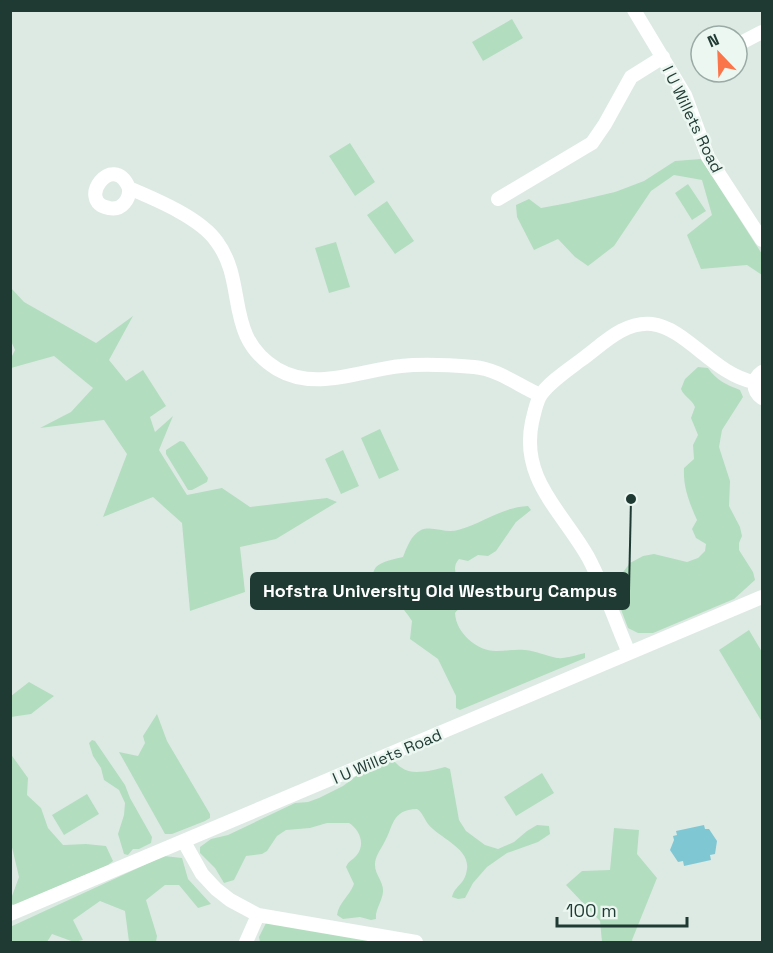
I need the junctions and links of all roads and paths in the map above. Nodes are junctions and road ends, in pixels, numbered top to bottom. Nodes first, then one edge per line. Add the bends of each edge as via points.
1 (634, 10) edge
2 (663, 57) junction
3 (129, 188) dead end
4 (498, 199) dead end
5 (762, 240) edge
6 (758, 377) edge
7 (540, 395) junction
8 (762, 398) edge
9 (762, 597) edge
10 (629, 653) junction
11 (184, 842) junction
12 (10, 914) edge
13 (258, 915) junction
14 (246, 942) edge
15 (416, 942) edge

1 - 2 street, I U Willets Road
2 - 4 street, I U Willets Road via 631,77 592,143
2 - 5 street, I U Willets Road via 690,104 708,157
3 - 7 street via 194,221 217,241 229,263 238,313 247,337 261,356 280,370 321,380 399,366 474,367 499,374
6 - 7 street via 732,375 670,330 642,324 620,330
6 - 8 street via 756,393
7 - 10 street via 530,432 534,470 588,557
9 - 10 street, I U Willets Road
10 - 11 street, I U Willets Road
11 - 12 street, I U Willets Road
11 - 13 street via 202,874 216,889
13 - 14 street
13 - 15 street

